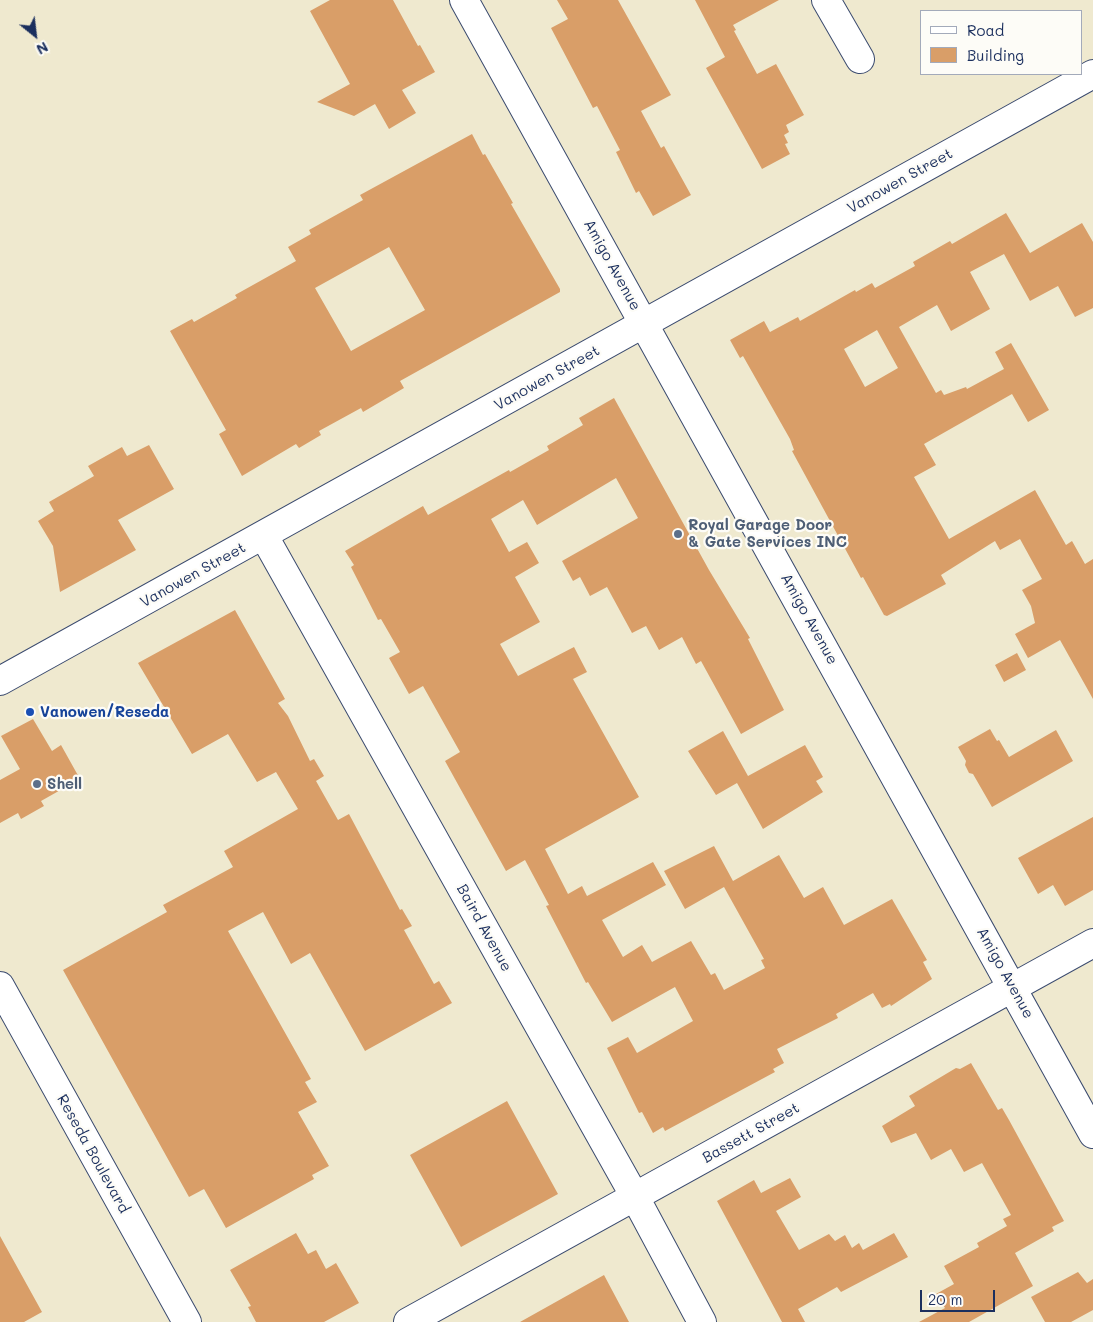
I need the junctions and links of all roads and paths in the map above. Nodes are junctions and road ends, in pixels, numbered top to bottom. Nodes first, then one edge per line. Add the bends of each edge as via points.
1 (464, 0) edge
2 (826, 0) edge
3 (860, 59) dead end
4 (1093, 74) edge
5 (644, 323) junction
6 (264, 536) junction
7 (0, 681) edge
8 (1093, 944) edge
9 (0, 986) edge
10 (1014, 988) junction
11 (1093, 1134) edge
12 (634, 1197) junction
13 (186, 1322) edge
14 (408, 1322) edge
15 (702, 1322) edge

1 - 5 street, Amigo Avenue
2 - 3 street
4 - 5 street, Vanowen Street
5 - 6 street, Vanowen Street
5 - 10 street, Amigo Avenue
6 - 7 street, Vanowen Street
6 - 12 street, Baird Avenue
8 - 10 street, Bassett Street
9 - 13 street, Reseda Boulevard
10 - 11 street, Amigo Avenue
10 - 12 street, Bassett Street
12 - 14 street, Bassett Street
12 - 15 street, Baird Avenue

